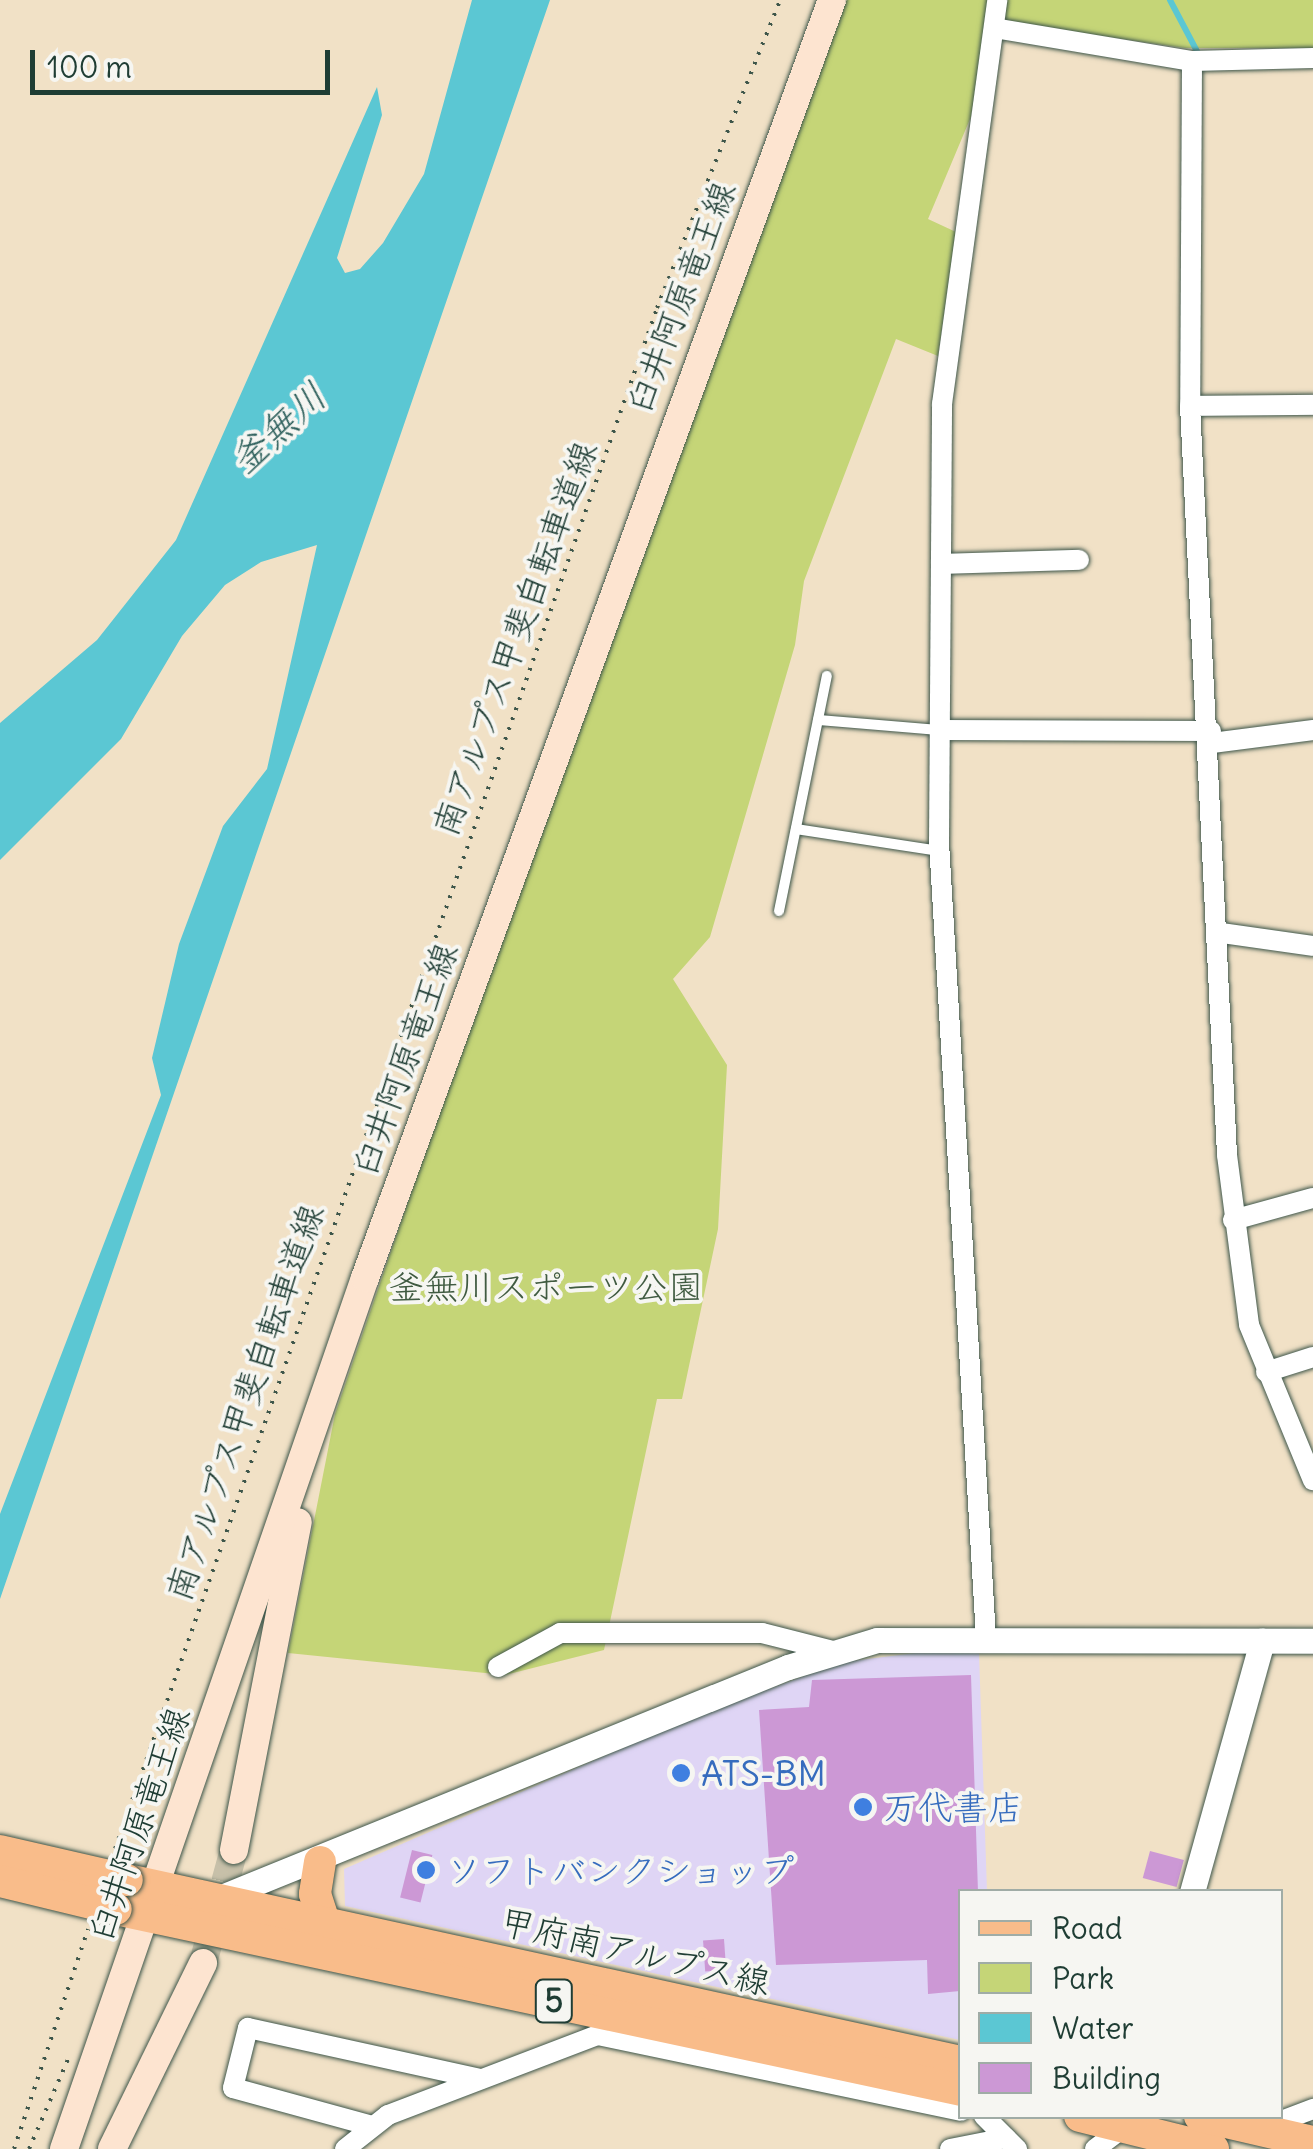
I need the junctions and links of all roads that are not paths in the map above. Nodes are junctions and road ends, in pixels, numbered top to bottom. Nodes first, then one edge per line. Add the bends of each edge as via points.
1 (832, 0) edge
2 (997, 0) edge
3 (994, 28) junction
4 (1313, 58) edge
5 (1192, 61) junction
6 (1190, 406) junction
7 (1313, 406) edge
8 (1079, 560) dead end
9 (941, 564) junction
10 (827, 676) dead end
11 (818, 720) junction
12 (940, 730) junction
13 (1313, 730) edge
14 (1211, 737) junction
15 (796, 829) junction
16 (940, 852) junction
17 (779, 911) dead end
18 (1222, 933) junction
19 (1313, 946) edge
20 (1313, 1198) edge
21 (1234, 1220) junction
22 (1313, 1357) edge
23 (1266, 1372) junction
24 (306, 1456) junction
25 (1311, 1471) edge
26 (986, 1638) junction
27 (1313, 1641) edge
28 (1262, 1642) junction
29 (834, 1650) junction
30 (498, 1668) dead end
31 (234, 1850) tunnel mouth
32 (0, 1851) edge
33 (320, 1862) junction
34 (0, 1882) edge
35 (1193, 1889) edge
36 (125, 1893) junction
37 (222, 1898) junction
38 (324, 1922) junction
39 (204, 1963) tunnel mouth
40 (958, 2062) edge
41 (482, 2079) junction
42 (958, 2090) edge
43 (1313, 2108) edge
44 (958, 2112) edge
45 (987, 2119) edge
46 (1213, 2119) edge
47 (1126, 2122) edge
48 (372, 2126) junction
49 (1260, 2130) junction
50 (1313, 2142) edge
51 (1011, 2143) edge
52 (64, 2149) edge
53 (112, 2149) edge
54 (345, 2149) edge
55 (950, 2149) edge
56 (1094, 2149) edge
57 (1213, 2149) edge

1 - 24 main road, 臼井阿原竜王線
2 - 3 street
3 - 5 street
3 - 9 street via 942,404
4 - 5 street
5 - 6 street
6 - 7 street
6 - 14 street
8 - 9 street
9 - 12 street
10 - 11 lane
11 - 12 lane
11 - 15 lane
12 - 14 street
12 - 16 street
13 - 14 street
14 - 18 street
15 - 16 lane
15 - 17 lane
16 - 26 street
18 - 19 street
18 - 21 street
20 - 21 street
21 - 23 street
22 - 23 street
23 - 25 street
24 - 31 main road
24 - 36 main road, 臼井阿原竜王線
26 - 28 street
26 - 29 street
27 - 28 street
28 - 35 street
29 - 30 street via 762,1633 560,1633
29 - 33 street
32 - 36 main road, 甲府南アルプス線 / 5, bridge
33 - 37 street
33 - 38 main road via 315,1894
34 - 36 main road, 甲府南アルプス線 / 5, bridge
36 - 37 main road, 甲府南アルプス線 / 5
36 - 42 main road, 甲府南アルプス線 / 5
36 - 52 main road, 臼井阿原竜王線
37 - 38 main road, 甲府南アルプス線 / 5
38 - 40 main road, 甲府南アルプス線 / 5
39 - 53 main road
41 - 44 street via 598,2034
41 - 48 street
41 - 48 street via 248,2028 233,2088
43 - 49 street
45 - 51 street
46 - 49 main road
47 - 56 street
47 - 57 main road
48 - 54 street
49 - 50 main road
51 - 55 street

